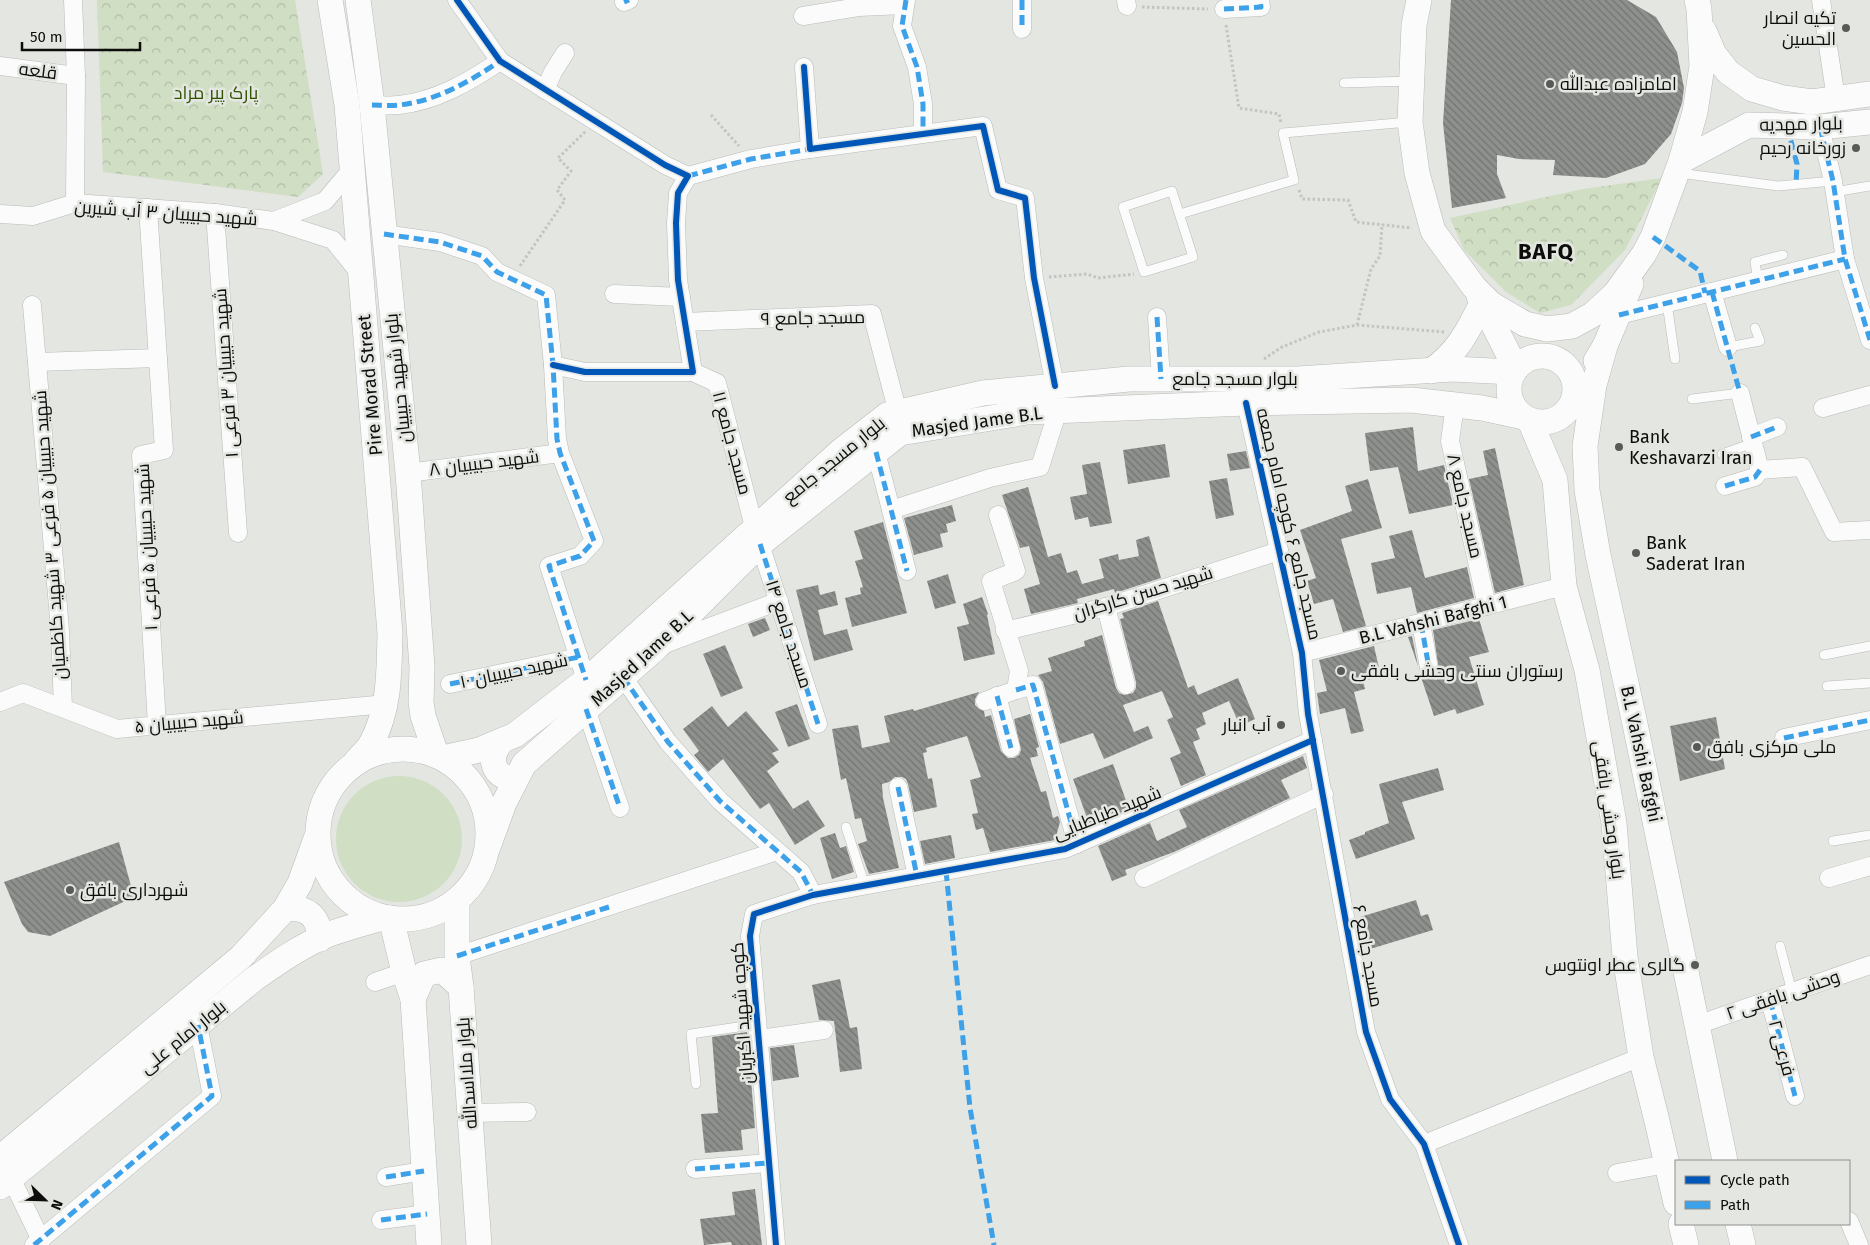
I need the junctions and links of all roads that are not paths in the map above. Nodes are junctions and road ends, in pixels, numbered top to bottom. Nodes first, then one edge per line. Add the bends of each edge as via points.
1 (72, 0) edge
2 (330, 0) edge
3 (358, 0) edge
4 (457, 0) edge
5 (1022, 0) edge
6 (1260, 0) edge
7 (1419, 0) edge
8 (1821, 0) edge
9 (906, 2) edge
10 (1224, 9) road end
11 (1698, 11) edge
12 (802, 16) dead end
13 (1022, 29) dead end
14 (565, 54) dead end
15 (500, 61) junction
16 (0, 66) edge
17 (804, 67) dead end
18 (76, 76) junction
19 (1411, 81) junction
20 (1344, 83) dead end
21 (545, 90) junction
22 (1755, 90) junction
23 (1870, 94) edge
24 (1836, 99) junction
25 (372, 105) junction
26 (1410, 122) junction
27 (1870, 122) edge
28 (1749, 125) junction
29 (1820, 127) junction
30 (923, 133) junction
31 (810, 148) junction
32 (1678, 167) junction
33 (352, 169) junction
34 (688, 176) junction
35 (1834, 186) junction
36 (1870, 186) edge
37 (75, 203) junction
38 (148, 208) junction
39 (215, 213) junction
40 (0, 214) edge
41 (1180, 214) junction
42 (274, 222) junction
43 (384, 234) junction
44 (1644, 254) junction
45 (1783, 256) dead end
46 (1845, 259) junction
47 (361, 275) junction
48 (1758, 281) junction
49 (1712, 292) junction
50 (614, 294) dead end
51 (1478, 295) junction
52 (682, 297) junction
53 (1667, 303) junction
54 (32, 305) dead end
55 (1619, 314) junction
56 (1157, 317) dead end
57 (685, 322) junction
58 (1756, 328) dead end
59 (1870, 340) edge
60 (1606, 346) junction
61 (1728, 347) joint
62 (158, 358) junction
63 (1675, 359) dead end
64 (37, 362) junction
65 (553, 365) junction
66 (1442, 370) junction
67 (1515, 371) junction
68 (693, 372) junction
69 (1161, 379) junction
70 (1740, 393) joint
71 (1576, 394) junction
72 (1870, 395) edge
73 (1057, 398) junction
74 (1692, 399) dead end
75 (1246, 403) junction
76 (1455, 405) junction
77 (1824, 408) dead end
78 (898, 412) junction
79 (1527, 419) junction
80 (1777, 427) dead end
81 (1752, 440) junction
82 (1585, 446) junction
83 (876, 452) junction
84 (560, 453) junction
85 (1722, 454) dead end
86 (1760, 470) junction
87 (408, 473) junction
88 (1725, 486) dead end
89 (891, 510) junction
90 (998, 515) dead end
91 (1870, 530) edge
92 (238, 533) dead end
93 (757, 536) junction
94 (1279, 551) junction
95 (907, 571) dead end
96 (1564, 586) junction
97 (779, 601) junction
98 (1487, 606) junction
99 (1106, 607) junction
100 (1421, 623) junction
101 (1005, 630) junction
102 (1870, 646) edge
103 (657, 648) junction
104 (1302, 653) junction
105 (1824, 655) dead end
106 (583, 668) junction
107 (1428, 668) dead end
108 (623, 677) junction
109 (1870, 683) edge
110 (450, 684) dead end
111 (1126, 685) dead end
112 (1827, 686) dead end
113 (1016, 690) junction
114 (0, 702) edge
115 (421, 702) junction
116 (386, 704) junction
117 (63, 708) junction
118 (586, 709) junction
119 (1870, 720) edge
120 (818, 724) dead end
121 (157, 725) junction
122 (1784, 738) dead end
123 (1313, 740) junction
124 (501, 742) junction
125 (1011, 748) dead end
126 (440, 756) junction
127 (355, 763) junction
128 (515, 780) junction
129 (898, 787) dead end
130 (1324, 794) junction
131 (620, 808) dead end
132 (846, 827) dead end
133 (1870, 835) edge
134 (317, 836) junction
135 (1833, 841) dead end
136 (1077, 844) junction
137 (488, 847) junction
138 (777, 852) junction
139 (1870, 866) edge
140 (917, 876) junction
141 (1144, 878) dead end
142 (1828, 878) dead end
143 (865, 886) junction
144 (813, 895) junction
145 (457, 900) junction
146 (284, 909) junction
147 (387, 918) junction
148 (320, 939) junction
149 (1780, 946) dead end
150 (457, 956) junction
151 (1870, 966) edge
152 (404, 972) junction
153 (375, 982) dead end
154 (461, 986) junction
155 (1792, 992) junction
156 (413, 999) junction
157 (1770, 1000) junction
158 (198, 1025) junction
159 (1697, 1025) junction
160 (824, 1030) dead end
161 (758, 1032) junction
162 (1640, 1057) junction
163 (696, 1084) dead end
164 (1795, 1096) dead end
165 (527, 1112) dead end
166 (470, 1113) junction
167 (1424, 1144) junction
168 (1725, 1160) edge
169 (768, 1163) junction
170 (1667, 1164) junction
171 (695, 1169) dead end
172 (424, 1171) junction
173 (1617, 1173) dead end
174 (4, 1174) edge
175 (386, 1177) dead end
176 (1675, 1199) edge
177 (427, 1214) junction
178 (382, 1220) dead end
179 (1850, 1223) edge
180 (1681, 1225) edge
181 (1738, 1225) edge
182 (38, 1242) edge
183 (429, 1245) edge
184 (479, 1245) edge
185 (776, 1245) edge
186 (1459, 1245) edge
187 (1686, 1245) edge
188 (1743, 1245) edge
189 (1859, 1245) edge

1 - 18 street
2 - 33 main road, Pire Morad Street via 347,105
3 - 25 main road, بلوار شهید حبیبیان
4 - 15 street
5 - 13 street
6 - 10 street via 1261,7
7 - 19 main road via 1414,25
8 - 24 street
9 - 12 street
9 - 30 street via 902,26 917,67 923,104
11 - 22 main road, بلوار مهدیه via 1714,54 1728,72
11 - 32 main road via 1701,75 1695,112
14 - 21 street via 552,72
15 - 21 street
15 - 25 street via 470,81 430,99 398,106
16 - 18 street, قلعه
17 - 31 street
18 - 37 street
19 - 20 lane
19 - 26 main road
21 - 34 street via 664,166
22 - 24 main road, بلوار مهدیه via 1812,102
22 - 28 main road via 1745,99 1742,112
23 - 24 main road, بلوار مهدیه
25 - 43 main road, بلوار شهید حبیبیان
26 - 41 lane via 1283,133 1294,180
26 - 51 main road via 1417,173 1433,231
27 - 29 main road, بلوار مهدیه
28 - 29 main road, بلوار مهدیه
28 - 32 main road, بلوار مهدیه
29 - 35 street
30 - 31 street
30 - 73 street via 983,126 998,190 1025,198 1034,278
31 - 34 street
32 - 35 lane via 1778,186
32 - 44 main road
33 - 42 street, شهید حبیبیان ۳ آب شیرین via 325,201
33 - 47 main road, Pire Morad Street
34 - 52 street via 678,193 676,224 678,280
35 - 36 lane
35 - 46 street
37 - 38 street, شهید حبیبیان ۳ آب شیرین
37 - 40 street, شهید حبیبیان ۳ آب شیرین via 33,216
38 - 39 street, شهید حبیبیان ۳ آب شیرین
38 - 62 street, شهید حبیبیان ۵ فرعی ۱
39 - 42 street, شهید حبیبیان ۳ آب شیرین
39 - 92 street, شهید حبیبیان ۳ فرعی ۱
41 - 41 lane via 1193,257 1144,272 1123,207 1172,191
42 - 47 street, شهید حبیبیان ۳ آب شیرین via 333,240
43 - 65 street via 440,242 482,256 497,272 546,295
43 - 87 main road, بلوار شهید حبیبیان
44 - 51 main road via 1614,294 1592,314 1572,326 1547,329 1525,324
44 - 55 main road, B.L Vahshi Bafghi
45 - 48 lane via 1755,262
46 - 48 street
46 - 59 street
47 - 116 main road, Pire Morad Street via 390,633
48 - 49 street
49 - 53 street
49 - 61 street
50 - 52 street
51 - 66 main road via 1467,333
51 - 67 main road
52 - 57 street
53 - 55 street
53 - 63 lane
54 - 64 street, شهید حبیبیان ۵ فرعی ۳ شهید کاظمیان
55 - 60 main road, B.L Vahshi Bafghi
56 - 69 street
57 - 68 street
57 - 78 street, مسجد جامع ۹ via 872,314
58 - 61 lane via 1760,341
60 - 71 main road, B.L Vahshi Bafghi
60 - 82 main road, B.L Vahshi Bafghi via 1594,385
62 - 64 street
62 - 121 street, شهید حبیبیان ۵ فرعی ۱ via 164,450 141,455
64 - 117 street, شهید حبیبیان ۵ فرعی ۳ شهید کاظمیان via 60,630
65 - 68 street via 585,372
65 - 84 street via 556,439
66 - 67 main road, بلوار مسجد جامع
66 - 69 main road, بلوار مسجد جامع via 1298,379
66 - 76 main road
67 - 71 main road via 1533,357 1555,358 1571,371
67 - 79 main road via 1509,392 1514,406
68 - 93 street, مسجد جامع ۱۱ via 717,383
69 - 73 main road, بلوار مسجد جامع via 1129,380
70 - 74 lane
70 - 81 street
71 - 79 main road via 1563,416 1542,423
71 - 82 main road
72 - 77 street
73 - 75 main road, Masjed Jame B.L
73 - 78 main road, بلوار مسجد جامع via 983,393
73 - 83 main road, Masjed Jame B.L via 1027,412 900,433
73 - 89 street via 1040,467 990,478
75 - 76 main road, Masjed Jame B.L via 1411,400
75 - 94 street, مسجد جامع ۶ کوچه امام جمعه
76 - 79 main road, Masjed Jame B.L
76 - 98 street, مسجد جامع ۸ via 1450,441
78 - 93 main road, بلوار مسجد جامع via 887,415 842,450
79 - 96 main road, بلوار وحشی بافقی via 1555,480
80 - 81 street
81 - 85 lane
81 - 86 street
82 - 159 main road, B.L Vahshi Bafghi via 1587,490 1598,556
83 - 89 street
83 - 93 main road, Masjed Jame B.L
84 - 87 street, شهید حبیبیان ۸
84 - 106 street via 594,541 580,556 550,566
86 - 88 street via 1755,478
86 - 91 street via 1802,468 1834,532
87 - 115 main road, بلوار شهید حبیبیان via 422,667
89 - 95 street
90 - 101 street via 1016,571 991,581
93 - 97 street, مسجد جامع ۱۴
93 - 103 main road, Masjed Jame B.L
93 - 106 main road, بلوار مسجد جامع
94 - 99 street, شهید حسن کارگران
94 - 104 street, مسجد جامع ۶ کوچه امام جمعه
96 - 98 street, B.L Vahshi Bafghi 1
96 - 162 main road, بلوار وحشی بافقی via 1587,670 1614,823 1625,957
97 - 103 street
97 - 120 street, مسجد جامع ۱۴
98 - 100 street, B.L Vahshi Bafghi 1
99 - 101 street, شهید حسن کارگران
99 - 111 street
100 - 104 street, B.L Vahshi Bafghi 1
100 - 107 street
101 - 113 street via 1019,671
102 - 105 lane
103 - 108 main road, Masjed Jame B.L
104 - 123 street, مسجد جامع ۶
106 - 110 street, شهید حبیبیان ۱۰
106 - 124 main road, بلوار مسجد جامع via 515,735
108 - 118 main road, Masjed Jame B.L
108 - 138 street via 668,742 714,794
109 - 112 lane
113 - 125 street via 991,699
113 - 136 street via 1032,685
114 - 117 street, شهید حبیبیان ۵ via 23,693
115 - 116 main road via 409,717 399,717 390,712
115 - 126 main road, بلوار شهید حبیبیان via 423,716
116 - 121 street, شهید حبیبیان ۵
116 - 127 main road, Pire Morad Street via 371,744
117 - 121 street, شهید حبیبیان ۵ via 117,728
118 - 128 main road, Masjed Jame B.L via 524,764
118 - 131 street
119 - 122 street
123 - 130 street, مسجد جامع ۶
123 - 136 street, شهید طباطبایی
124 - 126 main road, بلوار مسجد جامع via 479,750
124 - 128 main road via 494,750 493,761 505,778
126 - 127 main road via 410,748 381,751
126 - 137 main road via 464,774 480,795 488,821
127 - 134 main road via 334,782 321,808
128 - 137 main road, Masjed Jame B.L
129 - 140 street
130 - 141 street
130 - 167 street, مسجد جامع ۶ via 1366,1032 1390,1099
132 - 143 lane
133 - 135 lane
134 - 146 main road, بلوار امام علی via 300,882
134 - 147 main road via 322,863 336,888 358,907
136 - 140 street, شهید طباطبایی via 1065,849
137 - 145 main road via 472,885
138 - 144 street via 800,872
138 - 150 street
139 - 142 street
140 - 143 street, شهید طباطبایی
143 - 144 street, شهید طباطبایی
144 - 161 street, کوچه شهید اکبریان via 754,914 750,936
145 - 147 main road via 435,914 410,920
145 - 150 main road, بلوار ملااسدالله
146 - 148 main road via 295,908 310,914 319,928
146 - 174 main road, بلوار امام علی via 241,957
147 - 148 main road, بلوار امام علی via 356,925
147 - 152 main road
148 - 158 main road, بلوار امام علی via 254,979
149 - 155 lane
150 - 154 main road, بلوار ملااسدالله
151 - 155 street, وحشی بافقی ۲
152 - 153 street
152 - 156 main road
154 - 156 main road via 442,970 424,974
154 - 166 main road, بلوار ملااسدالله
155 - 157 street, وحشی بافقی ۲
156 - 172 main road
157 - 159 street, وحشی بافقی ۲
157 - 164 street, فرعی ۲
158 - 174 main road, بلوار امام علی
158 - 182 street via 212,1096
159 - 168 main road, B.L Vahshi Bafghi
160 - 161 street
161 - 163 lane via 691,1034
161 - 169 street, کوچه شهید اکبریان
162 - 167 street
162 - 170 main road, بلوار وحشی بافقی
165 - 166 street
166 - 184 main road, بلوار ملااسدالله
167 - 186 street, مسجد جامع ۶
169 - 171 street
169 - 185 street, کوچه شهید اکبریان
170 - 173 street
170 - 176 main road, بلوار وحشی بافقی
172 - 175 street
172 - 177 main road
174 - 182 street
177 - 178 street
177 - 183 main road
179 - 189 street
180 - 187 main road
181 - 188 main road

